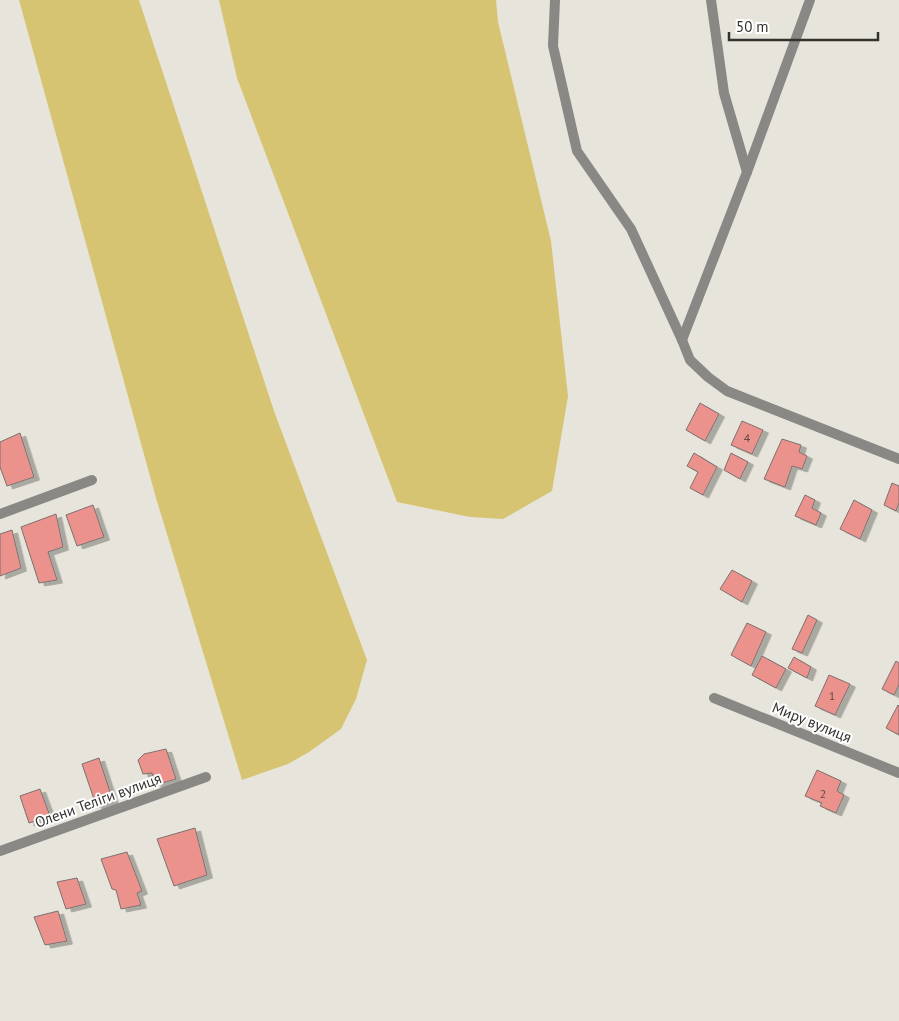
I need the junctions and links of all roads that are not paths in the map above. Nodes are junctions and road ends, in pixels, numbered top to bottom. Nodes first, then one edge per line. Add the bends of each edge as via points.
1 (555, 0) edge
2 (710, 0) edge
3 (810, 0) edge
4 (747, 172) junction
5 (682, 340) junction
6 (899, 459) edge
7 (92, 480) dead end
8 (0, 514) edge
9 (714, 698) dead end
10 (899, 773) edge
11 (206, 777) dead end
12 (0, 851) edge

1 - 5 street via 553,46 577,152 631,229
2 - 4 street via 724,93
3 - 4 street
4 - 5 street
5 - 6 street via 690,360 727,391
7 - 8 street
9 - 10 street, Миру вулиця
11 - 12 street, Олени Теліги вулиця

